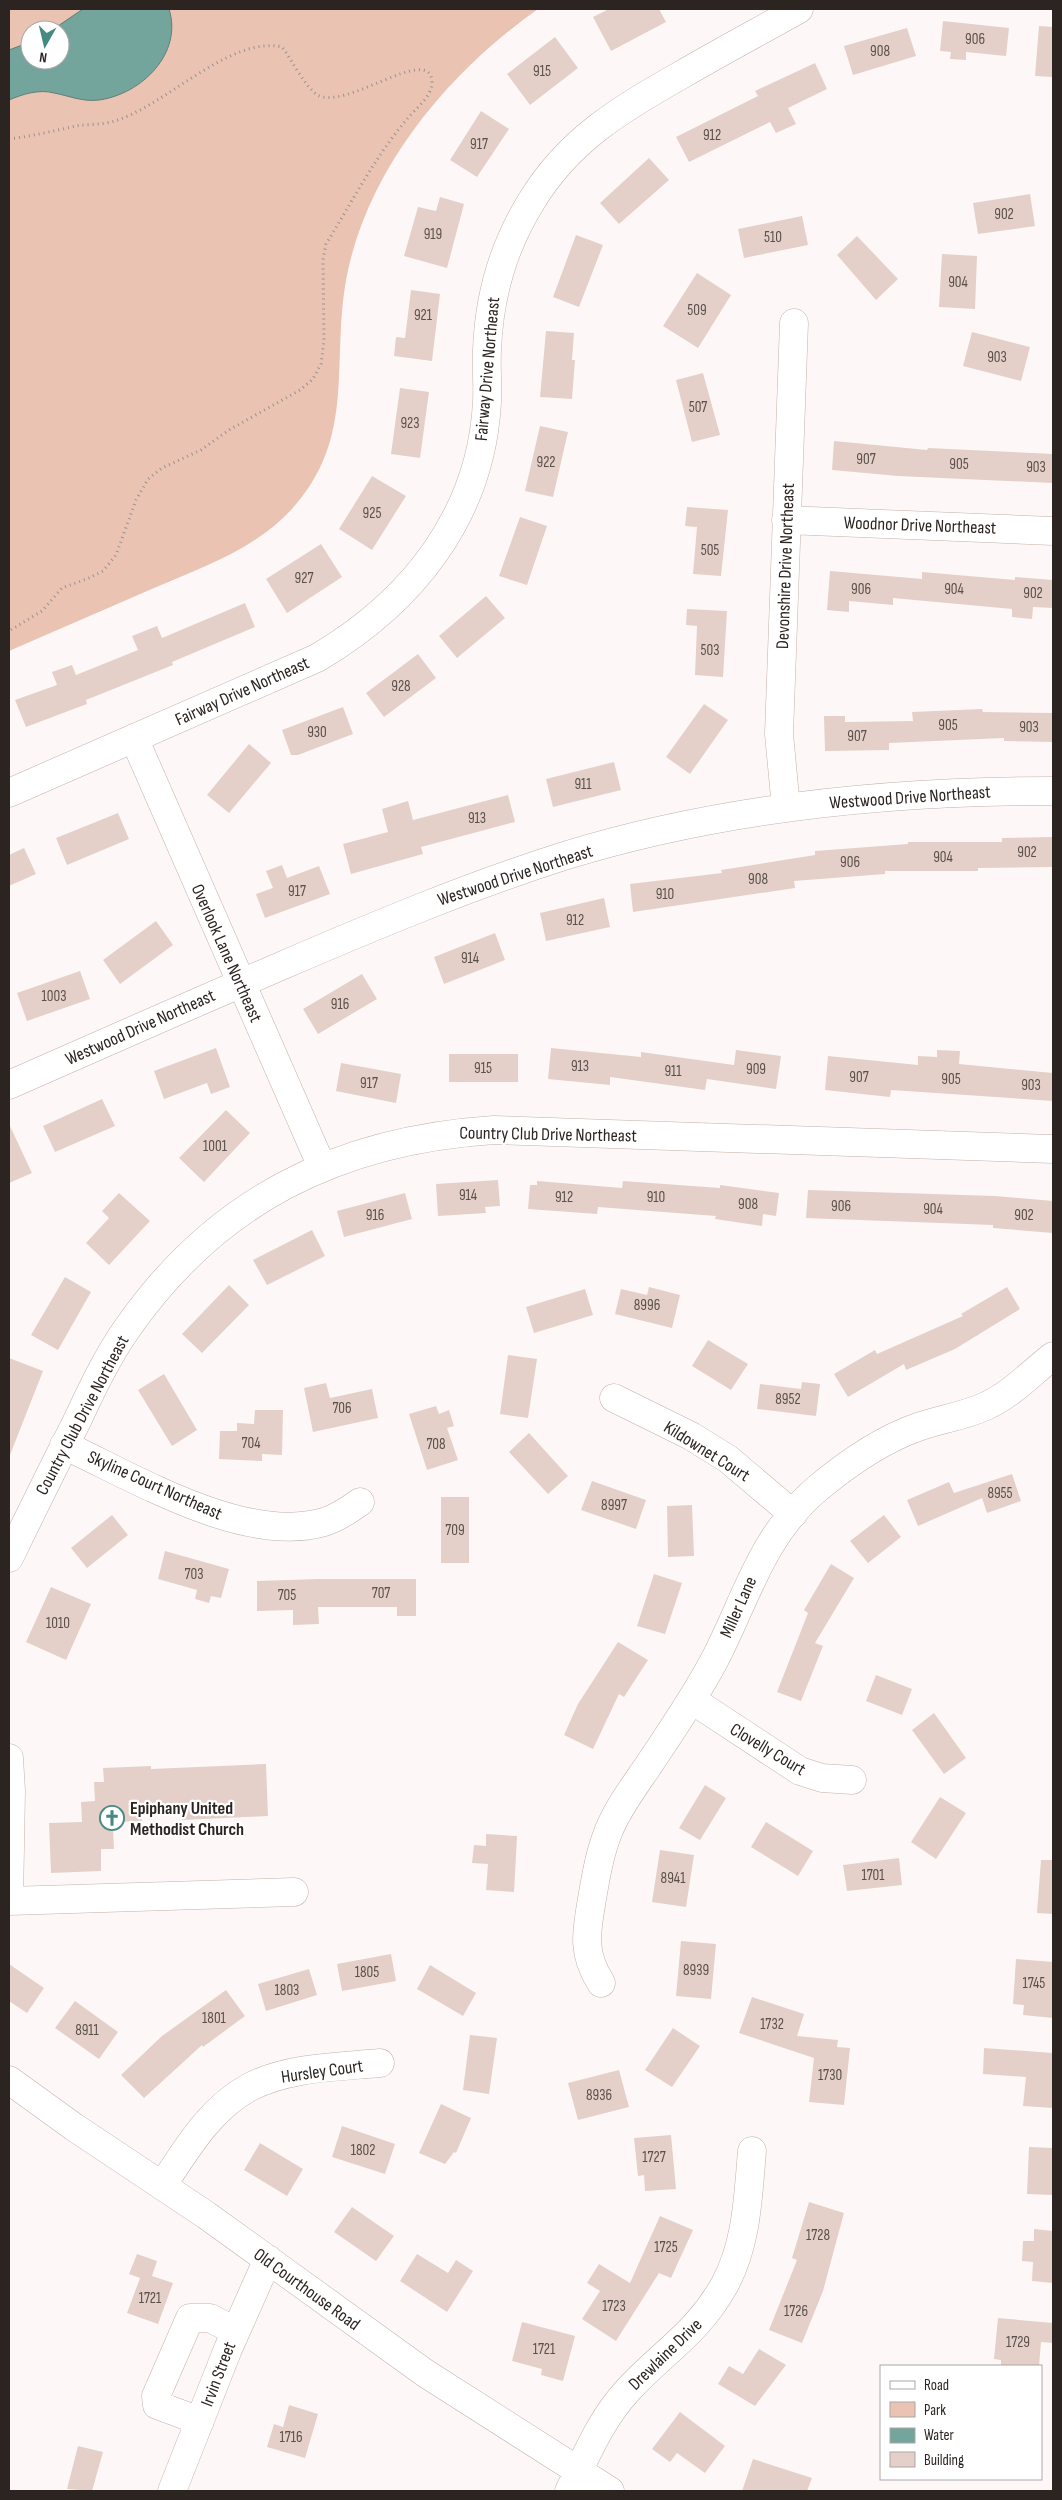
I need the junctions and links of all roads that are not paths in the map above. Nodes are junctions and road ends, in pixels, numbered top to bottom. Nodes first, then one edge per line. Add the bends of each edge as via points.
1 (799, 9) edge
2 (794, 323) dead end
3 (786, 520) junction
4 (1053, 531) edge
5 (134, 738) junction
6 (1053, 791) edge
7 (9, 793) edge
8 (786, 808) junction
9 (241, 984) junction
10 (9, 1085) edge
11 (1053, 1149) edge
12 (322, 1167) junction
13 (1053, 1356) edge
14 (614, 1398) dead end
15 (64, 1445) junction
16 (360, 1502) dead end
17 (793, 1514) junction
18 (9, 1558) edge
19 (692, 1700) junction
20 (9, 1758) edge
21 (852, 1780) dead end
22 (294, 1892) dead end
23 (9, 1901) edge
24 (601, 1983) dead end
25 (380, 2063) dead end
26 (9, 2080) edge
27 (752, 2152) dead end
28 (162, 2186) junction
29 (268, 2259) junction
30 (236, 2331) junction
31 (200, 2421) junction
32 (574, 2481) edge
33 (172, 2491) edge
34 (610, 2491) edge

1 - 5 street, Fairway Drive Northeast via 616,113 584,138 558,165 531,202 510,243 498,277 489,322 487,404 469,488 432,558 408,588 350,639 317,658
2 - 3 street, Devonshire Drive Northeast
3 - 4 street, Woodnor Drive Northeast
3 - 8 street, Devonshire Drive Northeast via 779,734
5 - 7 street, Fairway Drive Northeast
5 - 9 street, Overlook Lane Northeast
6 - 8 street, Westwood Drive Northeast via 893,795
8 - 9 street, Westwood Drive Northeast via 655,832 476,885
9 - 10 street, Westwood Drive Northeast
9 - 12 street, Overlook Lane Northeast
11 - 12 street, Country Club Drive Northeast via 494,1130 405,1140
12 - 15 street, Country Club Drive Northeast via 259,1200 223,1226 191,1253 158,1288 126,1330 102,1370
13 - 17 street, Miller Lane via 1008,1394 985,1407 917,1427 882,1443 817,1489
14 - 17 street, Kildownet Court via 691,1436 728,1459
15 - 16 street, Skyline Court Northeast via 201,1509 235,1520 301,1526 324,1522
15 - 18 street, Country Club Drive Northeast
17 - 19 street, Miller Lane via 770,1544 752,1576 716,1658
19 - 21 street, Clovelly Court via 800,1771 822,1778
19 - 24 street, Miller Lane via 609,1829 600,1857 586,1934 588,1954
20 - 23 street
22 - 23 street
25 - 28 street, Hursley Court via 307,2071 271,2078 250,2087 229,2101 206,2124
26 - 28 street, Old Courthouse Road
27 - 32 street, Drewlaine Drive via 746,2225 726,2283 689,2335 628,2390 598,2432
28 - 29 street, Old Courthouse Road
29 - 30 street, Irvin Street
29 - 32 street, Old Courthouse Road
30 - 31 street, Irvin Street
30 - 31 street via 210,2318 190,2318 156,2396 157,2405
31 - 33 street, Irvin Street
32 - 34 street, Old Courthouse Road

